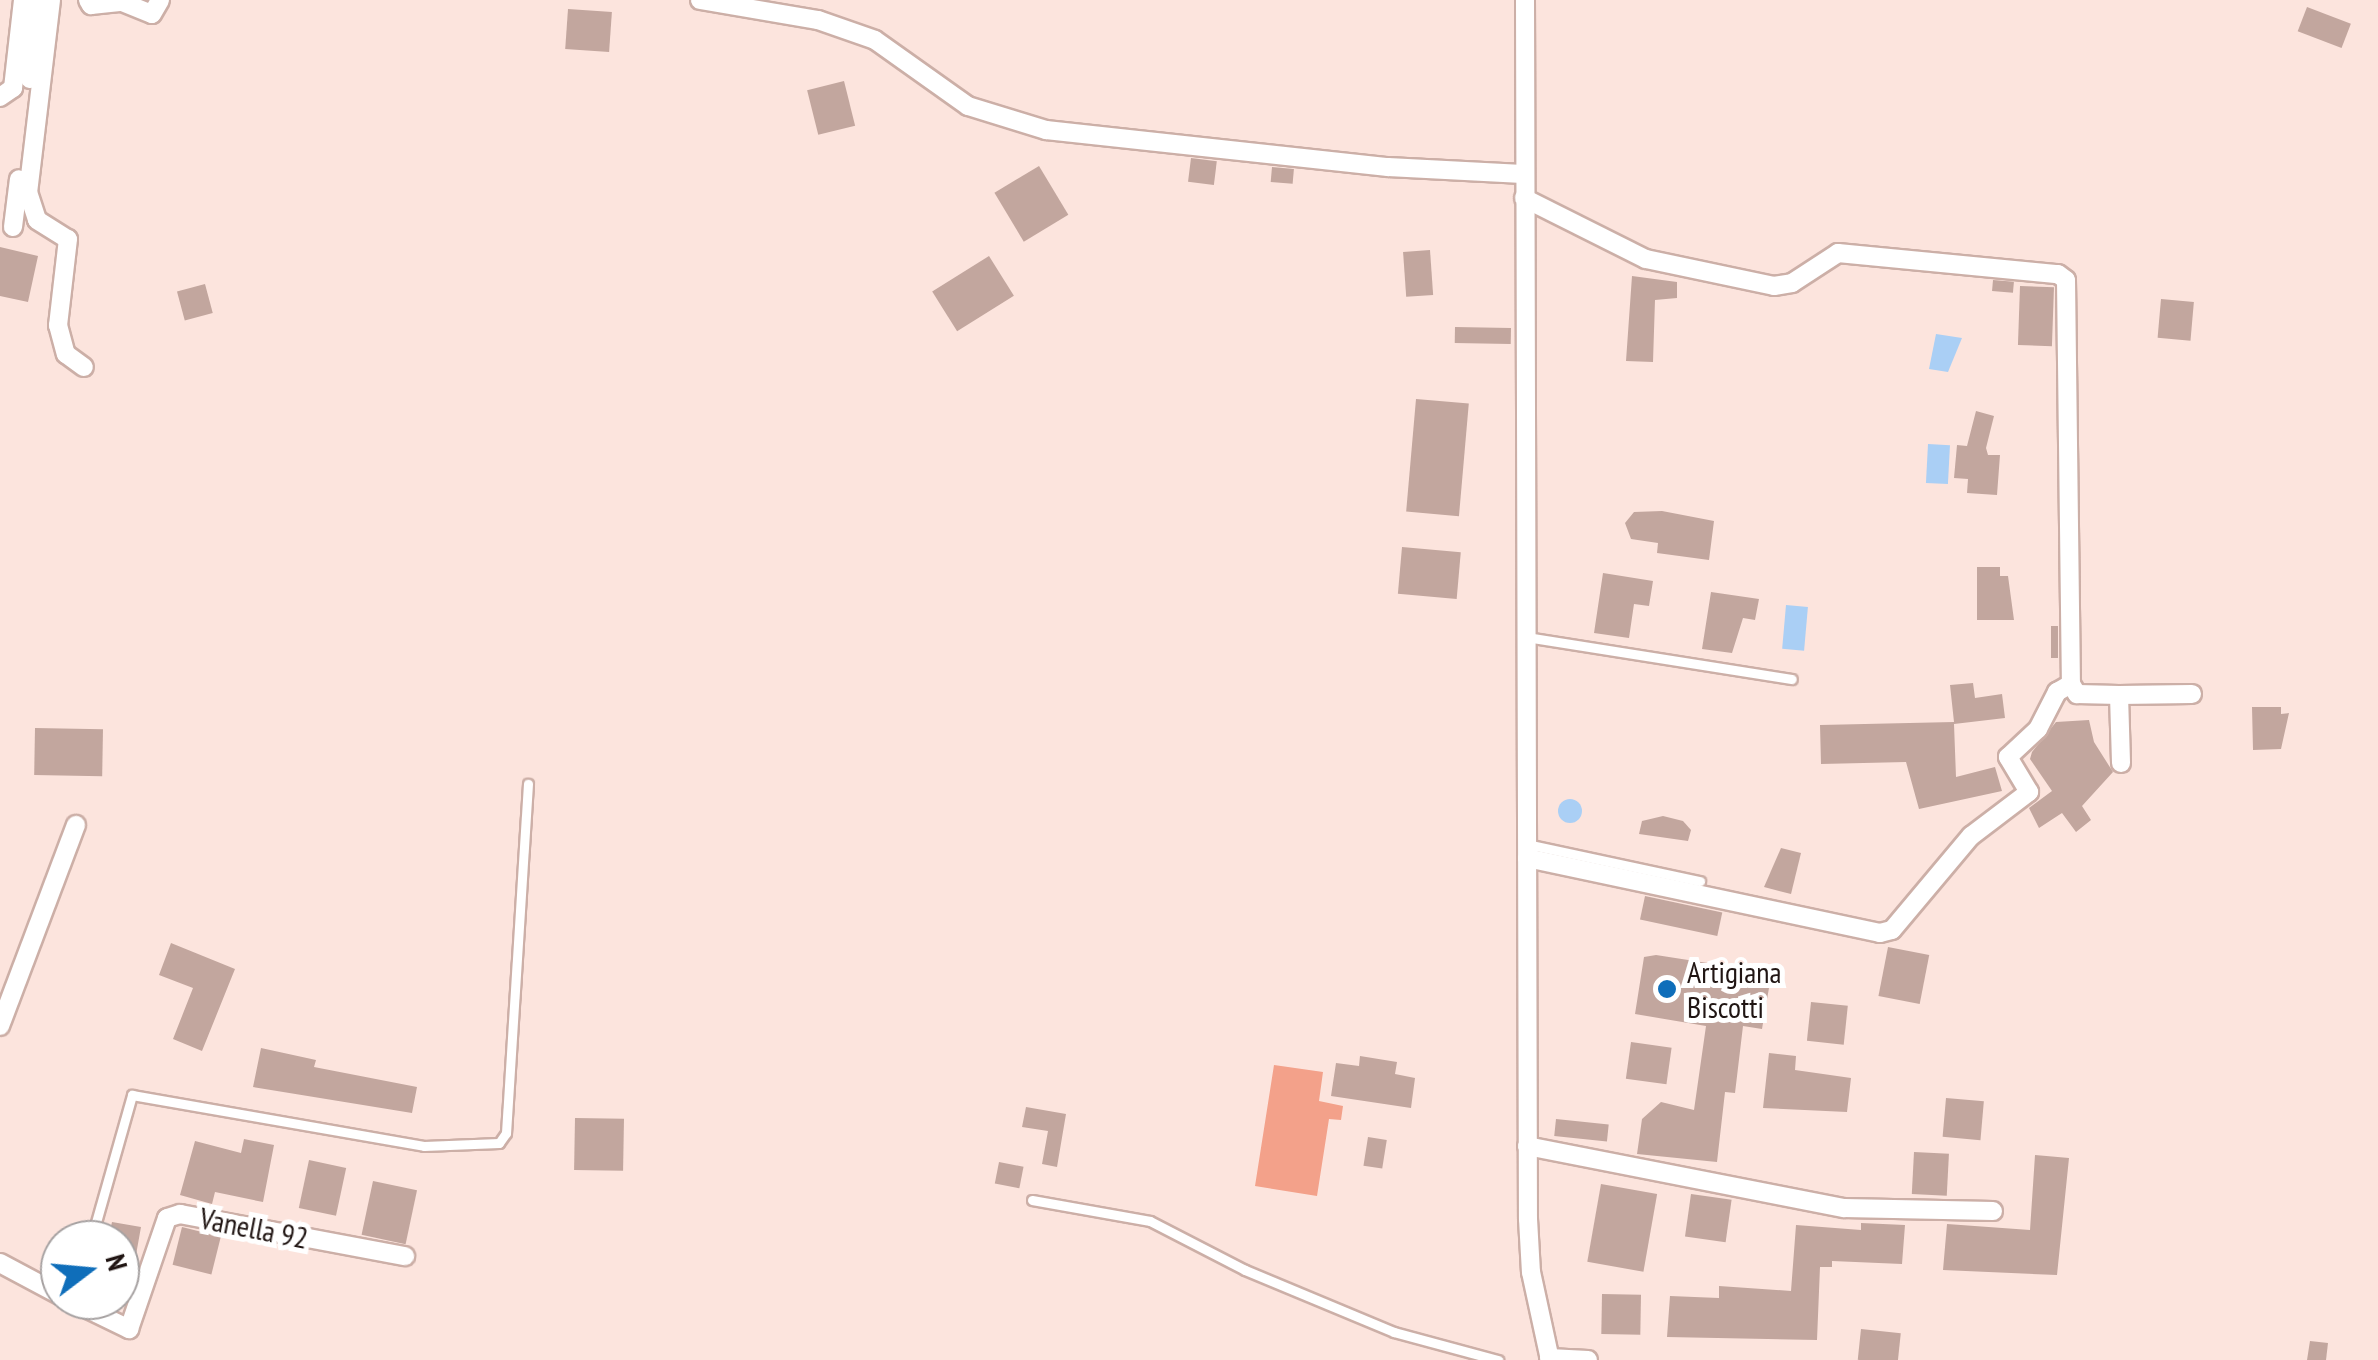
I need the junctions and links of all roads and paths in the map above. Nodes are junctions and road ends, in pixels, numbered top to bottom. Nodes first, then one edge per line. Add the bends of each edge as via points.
1 (23, 0) edge
2 (38, 0) edge
3 (51, 0) edge
4 (88, 0) edge
5 (160, 0) edge
6 (700, 0) edge
7 (1525, 0) edge
8 (0, 97) edge
9 (1523, 174) junction
10 (1524, 198) junction
11 (14, 227) dead end
12 (84, 367) dead end
13 (1526, 637) junction
14 (1792, 680) dead end
15 (2071, 684) junction
16 (2192, 694) dead end
17 (2119, 695) junction
18 (2120, 762) dead end
19 (528, 784) dead end
20 (76, 825) dead end
21 (1527, 851) junction
22 (1700, 881) dead end
23 (0, 1026) edge
24 (1527, 1146) junction
25 (1032, 1200) dead end
26 (1993, 1212) dead end
27 (97, 1220) edge
28 (405, 1256) dead end
29 (0, 1262) edge
30 (40, 1283) edge
31 (140, 1299) edge
32 (112, 1320) edge
33 (133, 1320) edge
34 (1550, 1359) edge
35 (1498, 1360) edge
36 (1588, 1360) edge

1 - 8 street via 12,88
2 - 11 street
3 - 12 street via 28,192 37,220 68,240 58,325 66,354
4 - 5 street via 122,2 152,14
6 - 9 street via 818,20 875,40 968,106 1046,130 1388,168
7 - 9 street
9 - 10 street
10 - 13 street
10 - 15 street via 1646,259 1774,286 1792,283 1838,253 2058,274 2066,280
13 - 14 lane
13 - 21 street
15 - 17 street via 2077,694
15 - 21 street via 2057,692 2038,729 2008,757 2029,792 1971,836 1892,930 1880,933
16 - 17 street
17 - 18 street
19 - 27 lane via 506,1133 499,1143 424,1146 132,1096
20 - 23 street
21 - 22 lane
21 - 24 street
24 - 26 street via 1844,1208
24 - 34 street via 1531,1272
25 - 35 lane via 1150,1222 1394,1332
28 - 31 street, Vanella 92 via 180,1214 167,1218
29 - 30 street, Vanella 92
32 - 33 street, Vanella 92 via 130,1329
34 - 36 street

